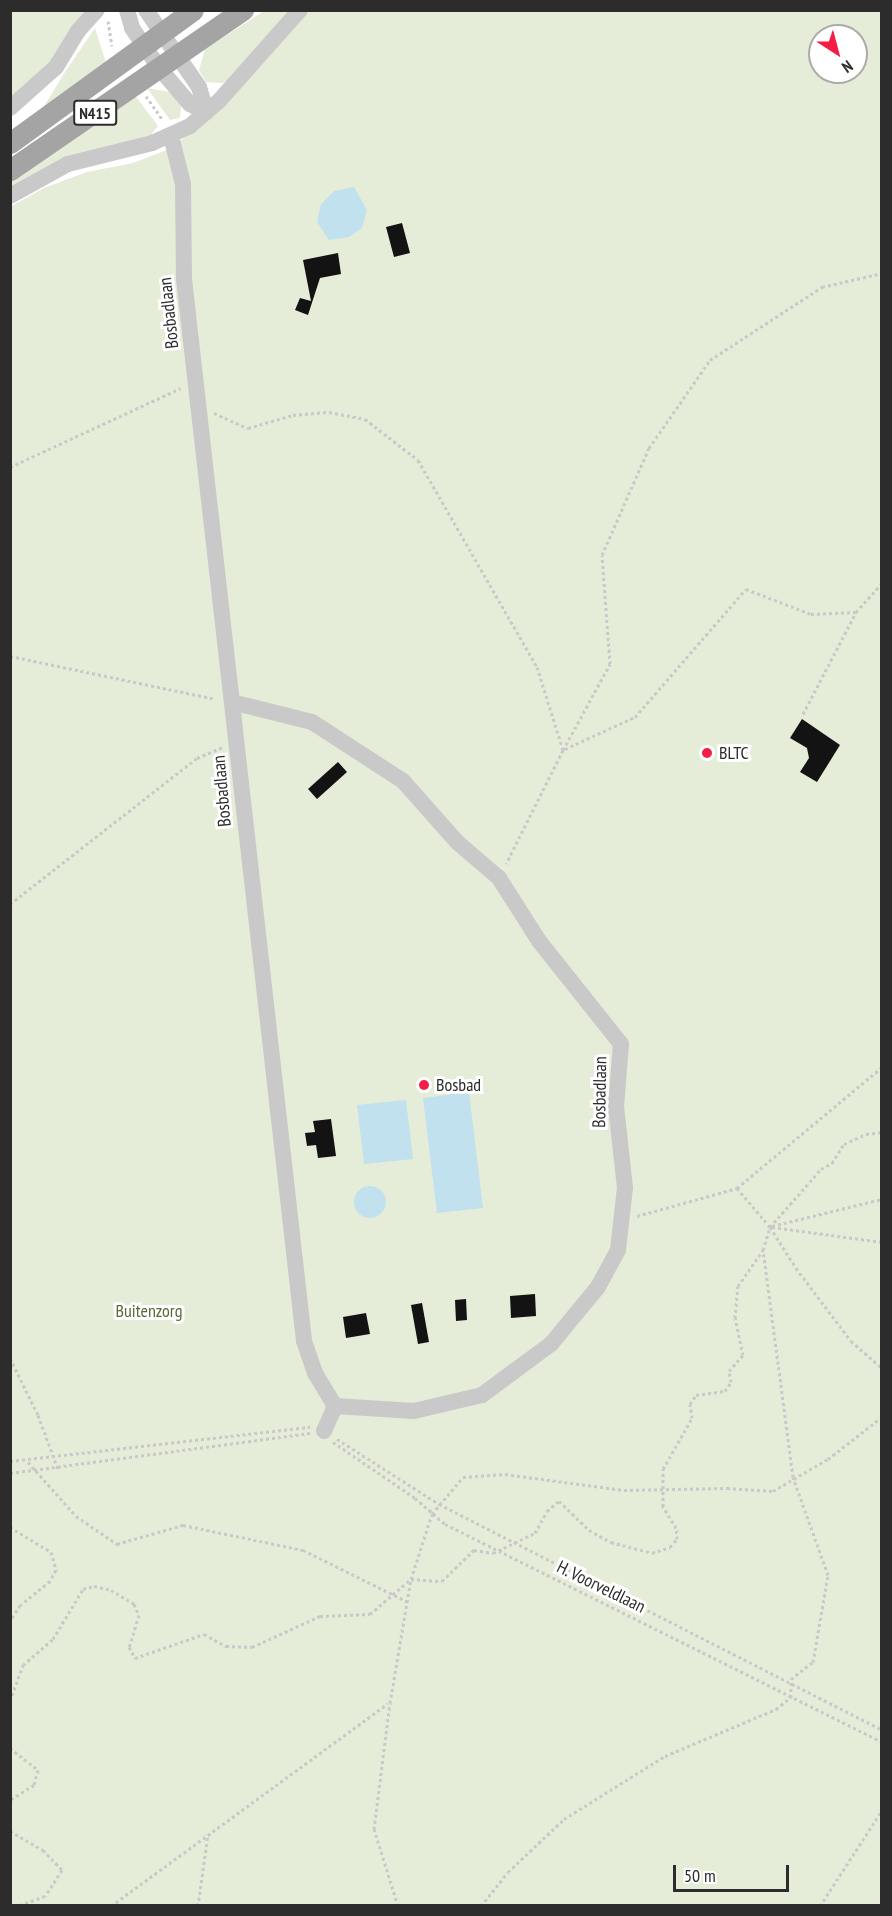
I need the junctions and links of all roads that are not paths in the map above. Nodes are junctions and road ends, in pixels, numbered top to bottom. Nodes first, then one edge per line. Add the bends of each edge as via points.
1 (97, 10) edge
2 (127, 10) edge
3 (146, 10) edge
4 (193, 10) edge
5 (243, 10) edge
6 (300, 10) edge
7 (162, 33) junction
8 (144, 46) junction
9 (179, 55) junction
10 (160, 69) junction
11 (10, 108) edge
12 (206, 112) junction
13 (171, 136) junction
14 (10, 143) edge
15 (10, 170) edge
16 (10, 196) edge
17 (232, 702) junction
18 (335, 1406) junction
19 (324, 1431) road end

1 - 11 street via 78,31 56,67
2 - 8 street via 132,28
3 - 7 street
4 - 7 main road, N415
5 - 9 main road, N415
6 - 12 street
7 - 8 main road, N415
7 - 9 street
8 - 10 street
8 - 14 main road, N415
9 - 10 main road, N415
9 - 12 street via 199,87
10 - 12 street via 190,104
10 - 15 main road, N415
12 - 13 street
13 - 16 street via 68,164
13 - 17 street, Bosbadlaan via 183,184 184,279
17 - 18 street, Bosbadlaan via 304,1341 318,1381
17 - 18 street, Bosbadlaan via 312,722 403,782 457,842 499,879 539,941 621,1044 616,1107 625,1188 618,1250 598,1287 551,1344 482,1395 414,1411
18 - 19 street

